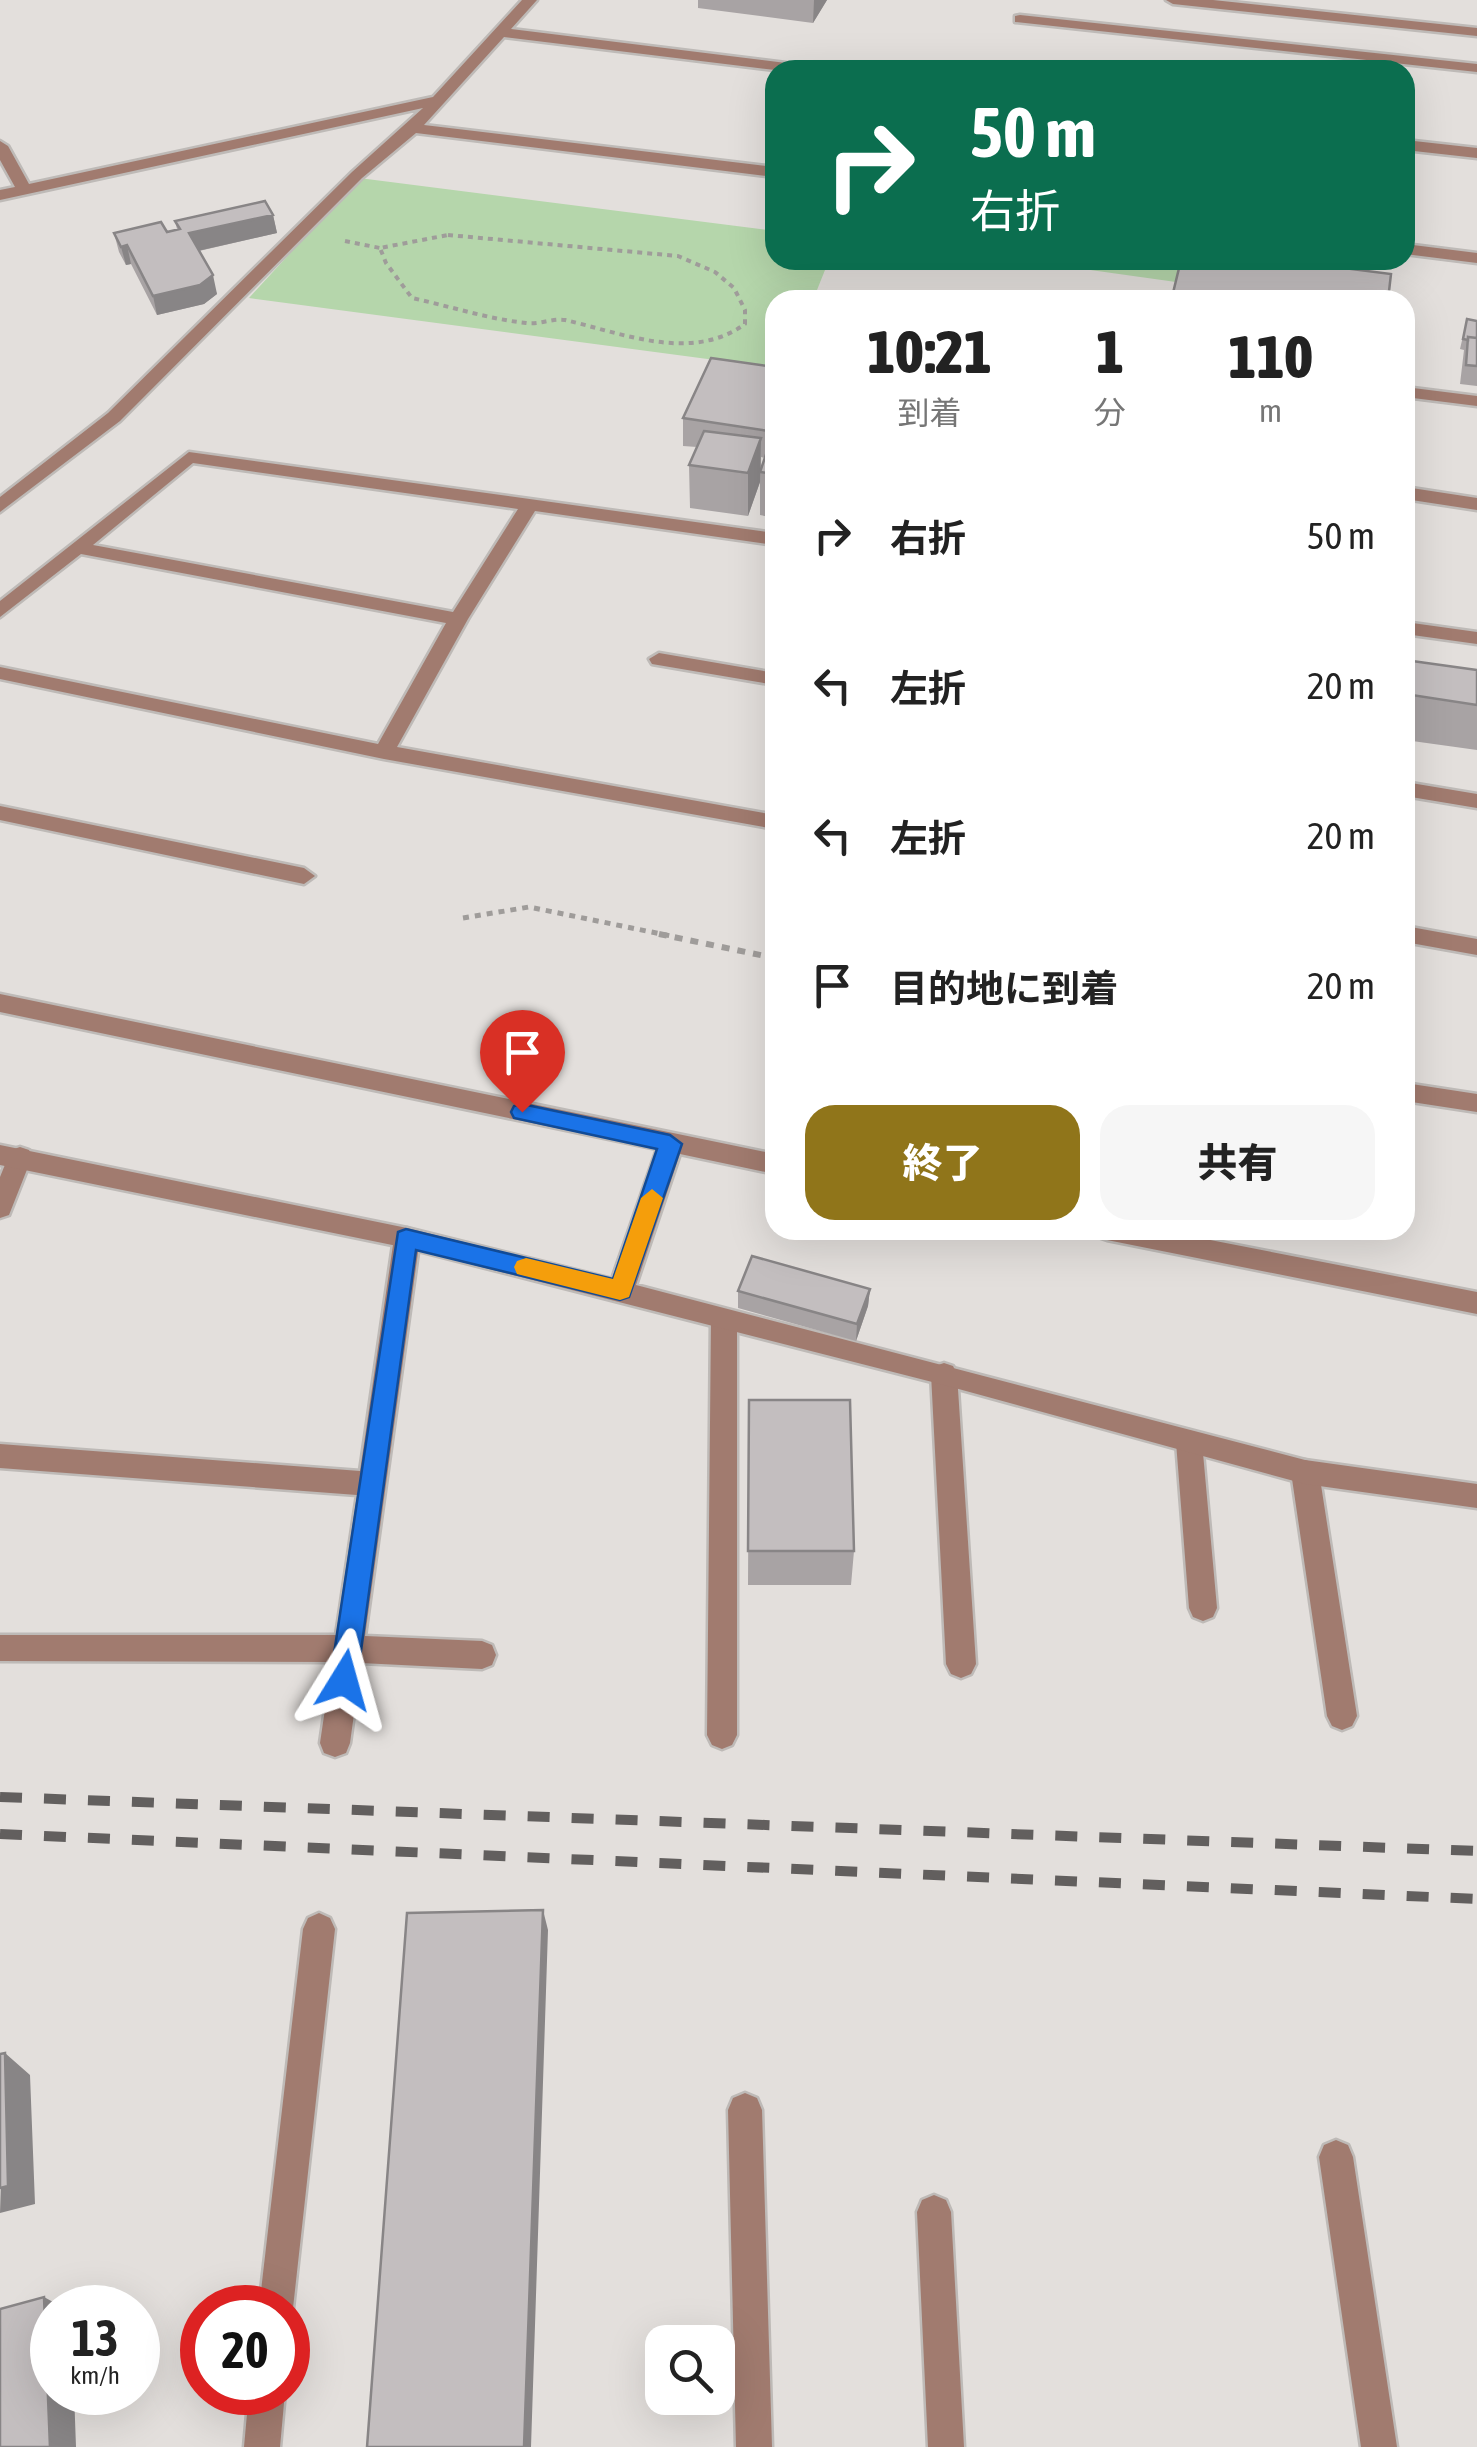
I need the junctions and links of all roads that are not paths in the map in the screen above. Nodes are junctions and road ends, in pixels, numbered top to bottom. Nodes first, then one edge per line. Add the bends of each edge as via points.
1 (530, 0) edge
2 (1173, 0) edge
3 (1020, 19) dead end
4 (501, 32) junction
5 (1477, 32) edge
6 (1402, 60) edge
7 (1415, 61) edge
8 (765, 64) edge
9 (1477, 68) edge
10 (435, 101) junction
11 (412, 128) junction
12 (0, 146) edge
13 (1415, 146) edge
14 (1477, 153) edge
15 (765, 171) edge
16 (24, 189) junction
17 (0, 194) edge
18 (1415, 250) edge
19 (1477, 258) edge
20 (1415, 393) edge
21 (1477, 401) edge
22 (1415, 495) edge
23 (530, 504) junction
24 (1477, 504) edge
25 (0, 506) edge
26 (765, 538) edge
27 (80, 548) junction
28 (0, 610) edge
29 (458, 619) junction
30 (1415, 629) edge
31 (1477, 638) edge
32 (659, 659) dead end
33 (0, 673) edge
34 (765, 677) edge
35 (384, 752) junction
36 (1415, 791) edge
37 (1477, 801) edge
38 (0, 813) edge
39 (765, 820) edge
40 (304, 876) dead end
41 (1415, 936) edge
42 (1477, 946) edge
43 (0, 1003) edge
44 (1415, 1094) edge
45 (1477, 1103) edge
46 (670, 1144) junction
47 (10, 1156) edge
48 (765, 1162) edge
49 (0, 1208) edge
50 (406, 1238) junction
51 (1159, 1240) edge
52 (620, 1290) junction
53 (1477, 1303) edge
54 (724, 1320) junction
55 (944, 1374) junction
56 (1189, 1442) junction
57 (0, 1456) edge
58 (1305, 1472) junction
59 (372, 1484) junction
60 (1477, 1496) edge
61 (1202, 1608) dead end
62 (0, 1648) edge
63 (348, 1649) junction
64 (482, 1655) dead end
65 (961, 1664) dead end
66 (1342, 1716) dead end
67 (722, 1736) dead end
68 (334, 1743) dead end
69 (319, 1928) dead end
70 (746, 2110) dead end
71 (1336, 2157) dead end
72 (934, 2212) dead end
73 (279, 2285) edge
74 (265, 2415) edge
75 (262, 2447) edge
76 (754, 2447) edge
77 (946, 2447) edge
78 (1379, 2447) edge

1 - 4 street
2 - 5 street
3 - 6 street
4 - 8 street
4 - 10 street
7 - 9 street
10 - 11 street
10 - 16 street
11 - 15 street
11 - 25 street via 114,417
12 - 16 street
13 - 14 street
16 - 17 street
18 - 19 street
20 - 21 street
22 - 24 street
23 - 26 street
23 - 27 street via 189,456
23 - 29 street
27 - 28 street
27 - 29 street
29 - 35 street
30 - 31 street
32 - 34 street
33 - 35 street
35 - 39 street
36 - 37 street
38 - 40 street
41 - 42 street
43 - 46 street
44 - 45 street
46 - 48 street
46 - 52 street
47 - 49 street
47 - 50 street
50 - 52 street
50 - 59 street
51 - 53 street
52 - 54 street
54 - 55 street
54 - 67 street
55 - 56 street
55 - 65 street
56 - 58 street
56 - 61 street
57 - 59 street
58 - 60 street
58 - 66 street
59 - 63 street
62 - 63 street
63 - 64 street
63 - 68 street
69 - 73 street
70 - 76 street
71 - 78 street
72 - 77 street
74 - 75 street

